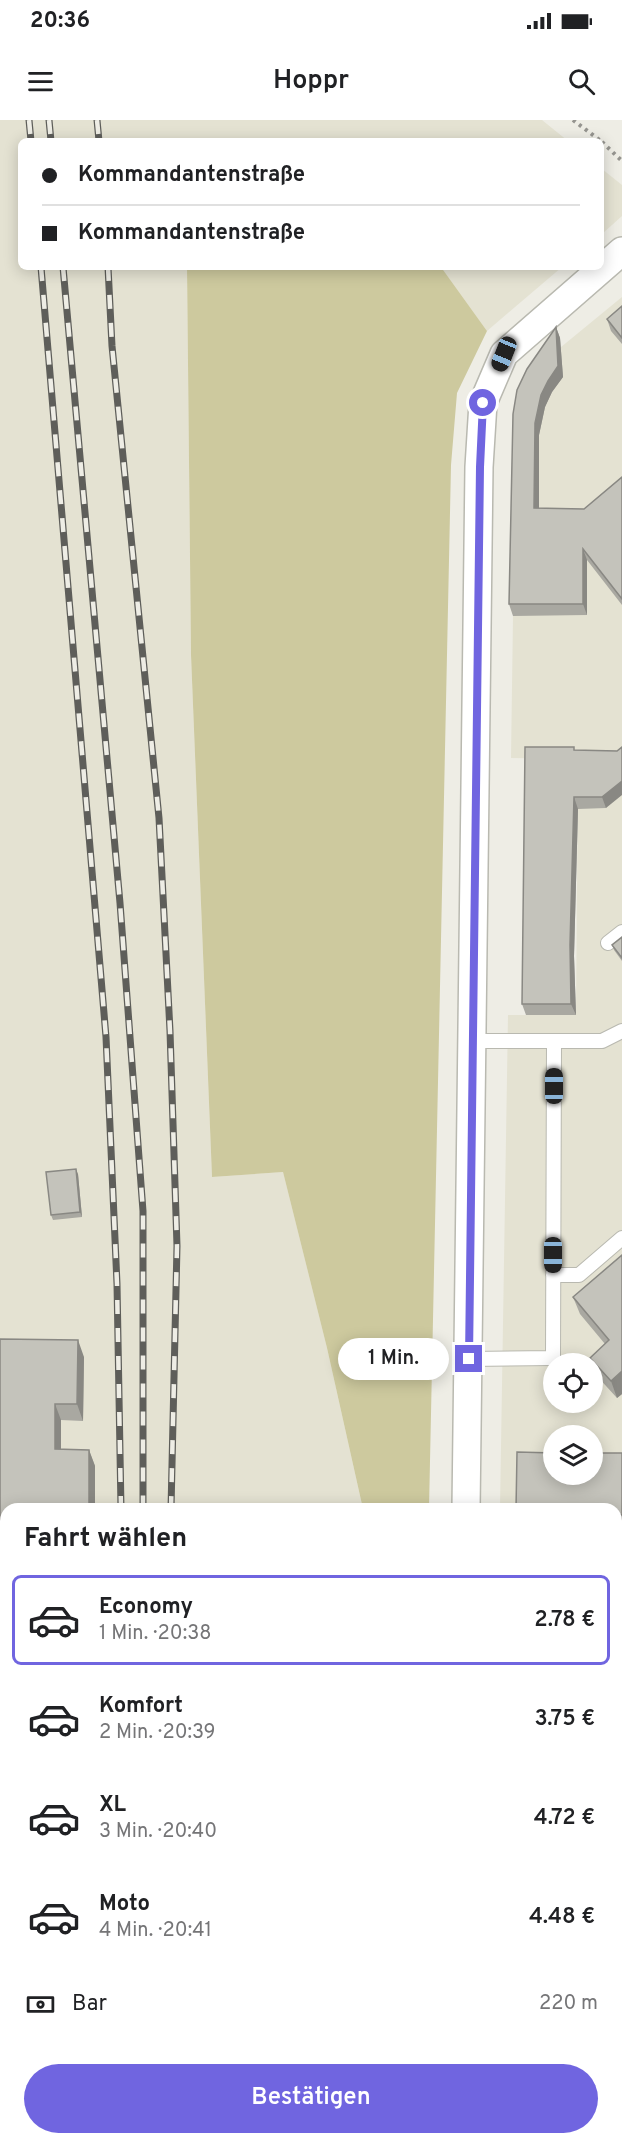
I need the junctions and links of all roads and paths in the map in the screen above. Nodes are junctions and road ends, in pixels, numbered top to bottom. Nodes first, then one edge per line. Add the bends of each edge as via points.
1 (573, 120) edge
2 (597, 138) edge
3 (604, 144) edge
4 (622, 161) edge
5 (622, 250) edge
6 (604, 266) edge
7 (599, 270) edge
8 (622, 932) edge
9 (608, 943) dead end
10 (622, 1031) edge
11 (473, 1041) junction
12 (554, 1041) junction
13 (622, 1238) edge
14 (553, 1275) junction
15 (469, 1359) junction
16 (466, 1503) edge

1 - 2 path
3 - 4 path
5 - 6 street
7 - 11 street via 504,354 483,403
8 - 9 lane
10 - 12 lane via 602,1041
11 - 12 lane
11 - 15 street
12 - 14 lane
13 - 14 lane via 579,1275
14 - 15 lane via 553,1358
15 - 16 street

